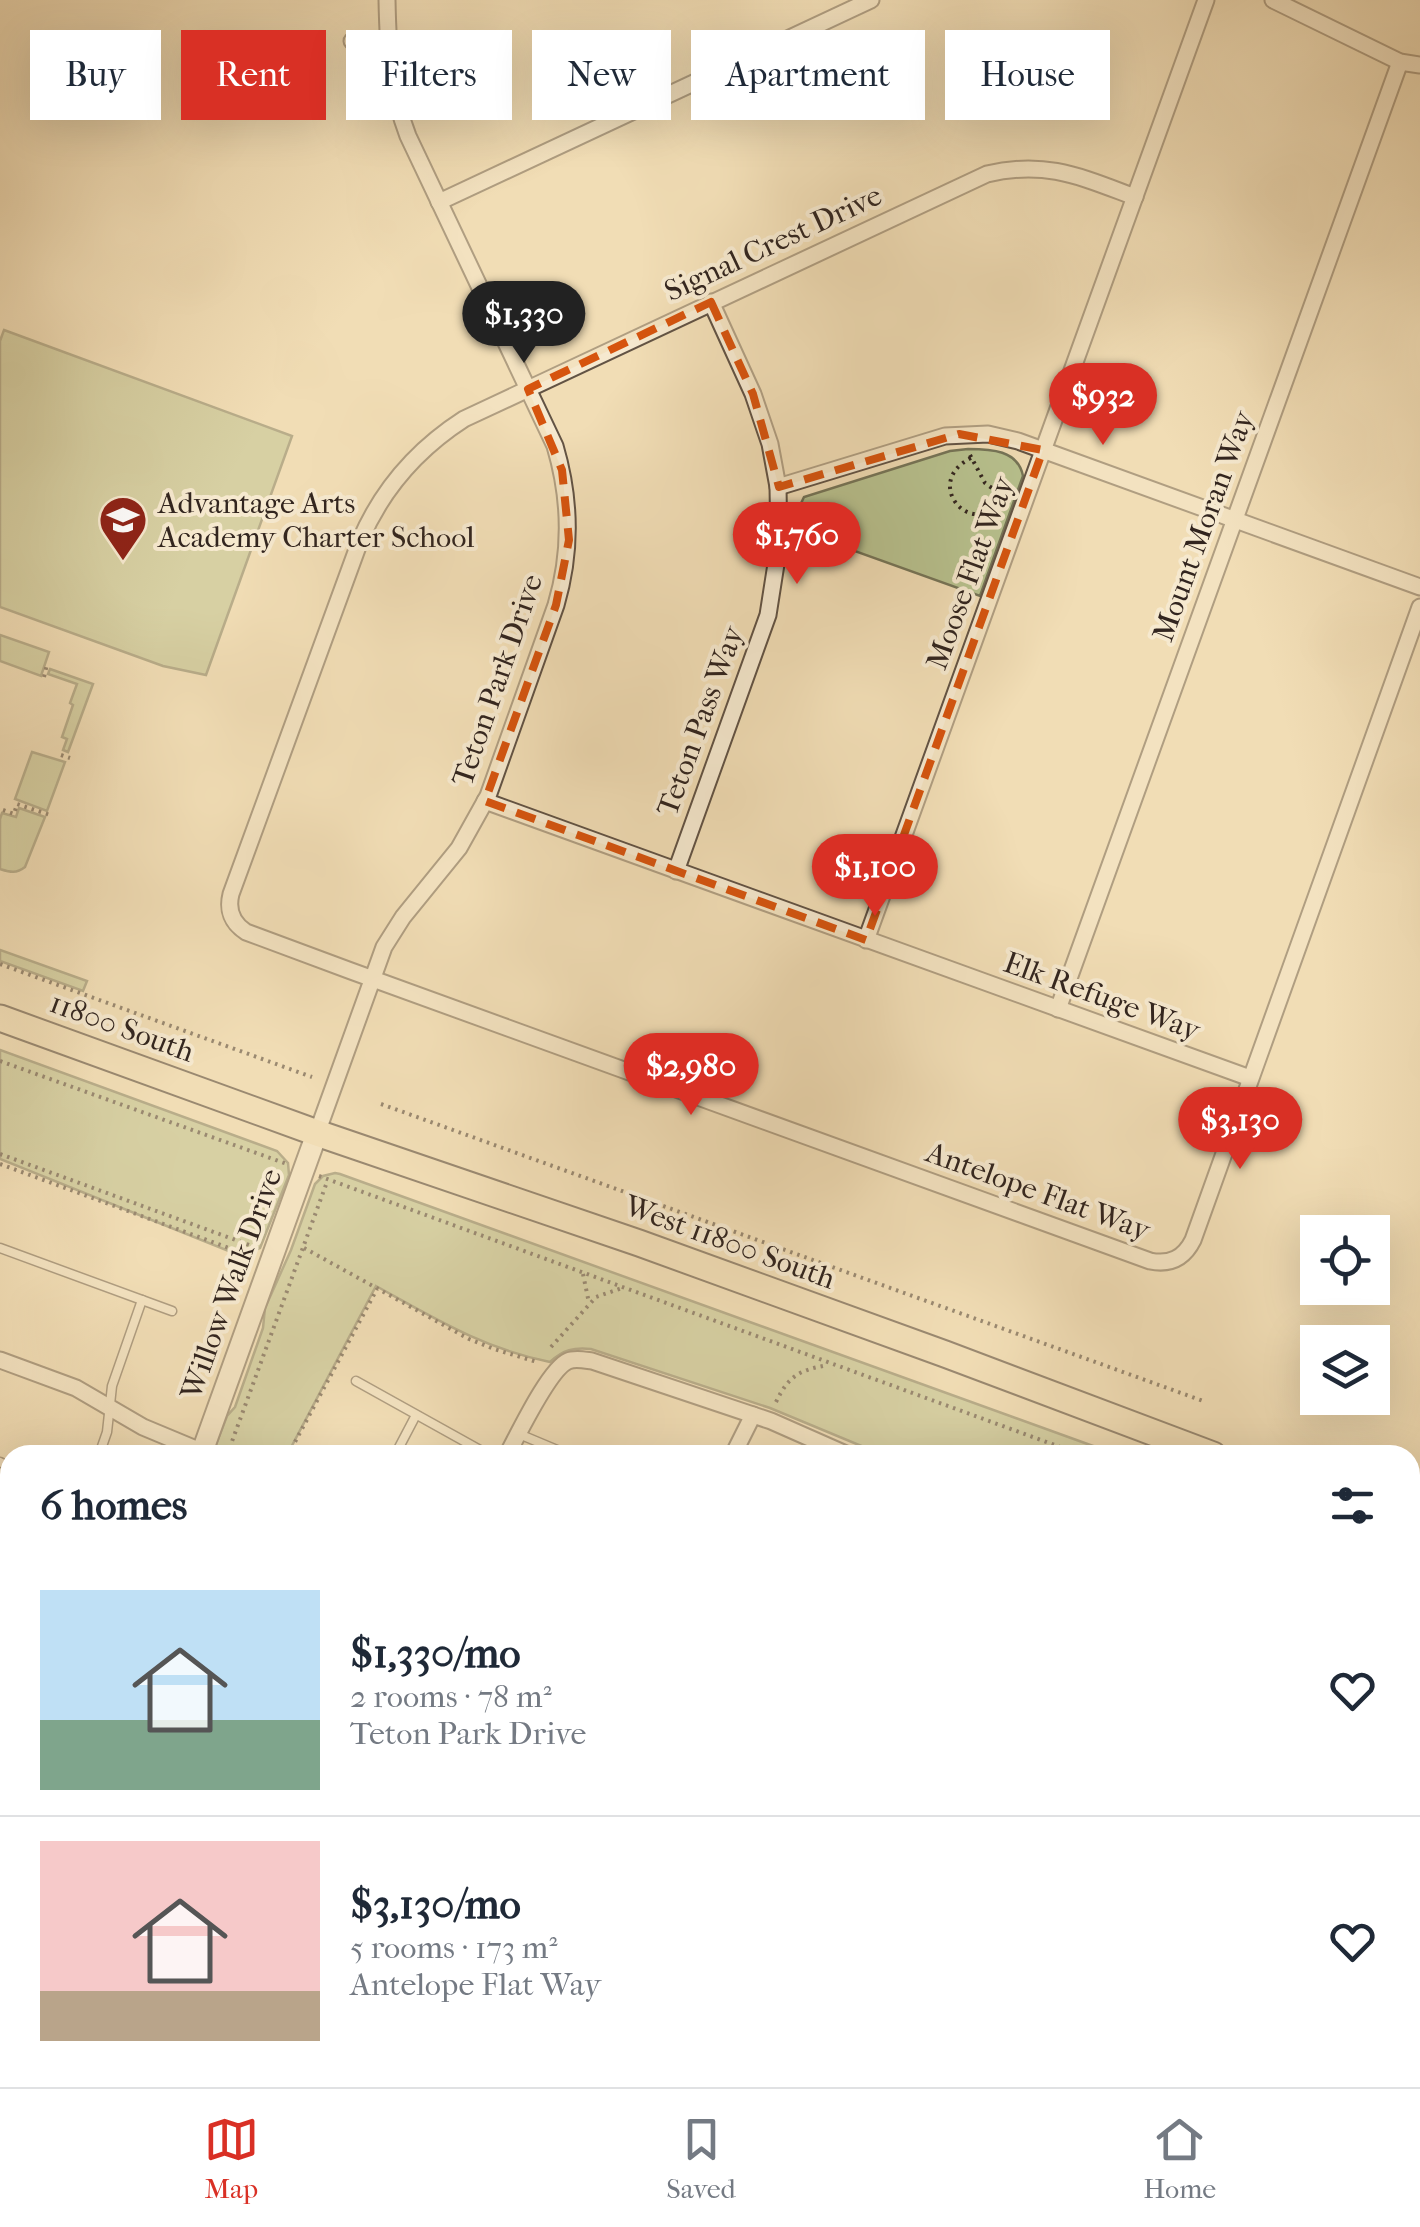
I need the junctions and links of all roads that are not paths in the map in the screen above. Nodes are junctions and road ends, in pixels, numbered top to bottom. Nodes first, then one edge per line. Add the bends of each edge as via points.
1 (388, 0) edge
2 (871, 0) edge
3 (1206, 0) edge
4 (1272, 0) edge
5 (388, 30) edge
6 (1400, 62) junction
7 (1420, 65) edge
8 (402, 120) edge
9 (1135, 197) junction
10 (439, 202) junction
11 (711, 302) junction
12 (528, 389) junction
13 (1044, 450) junction
14 (778, 487) junction
15 (1235, 520) junction
16 (1420, 587) edge
17 (1420, 608) edge
18 (485, 802) junction
19 (676, 871) junction
20 (232, 917) joint
21 (866, 940) junction
22 (372, 978) junction
23 (1058, 1009) junction
24 (0, 1018) edge
25 (1250, 1078) junction
26 (222, 1098) joint
27 (316, 1132) junction
28 (0, 1248) edge
29 (142, 1300) junction
30 (172, 1311) dead end
31 (0, 1360) edge
32 (356, 1382) dead end
33 (110, 1408) junction
34 (753, 1414) junction
35 (416, 1415) junction
36 (519, 1434) junction
37 (102, 1445) edge
38 (184, 1445) edge
39 (205, 1445) edge
40 (400, 1445) edge
41 (471, 1445) edge
42 (513, 1445) edge
43 (545, 1445) edge
44 (738, 1445) edge
45 (825, 1445) edge
46 (1186, 1445) edge

1 - 5 street, Teton Park Drive
2 - 10 street
3 - 9 street, Moose Flat Way
4 - 6 street
6 - 7 street
6 - 15 street, Mount Moran Way
8 - 10 street, Teton Park Drive
9 - 11 street, Signal Crest Drive via 1042,168 987,174
9 - 13 street, Moose Flat Way
10 - 12 street, Teton Park Drive
11 - 12 street, Signal Crest Drive
11 - 14 street, Teton Pass Way via 758,407
12 - 18 street, Teton Park Drive via 562,470 566,562
12 - 20 street, Signal Crest Drive via 446,430 377,506 231,894
13 - 14 street via 1003,437 959,434
13 - 15 street
13 - 21 street, Moose Flat Way
14 - 19 street, Teton Pass Way via 779,546 768,615
15 - 16 street
15 - 23 street, Mount Moran Way
17 - 25 street, Antelope Flat Way
18 - 19 street, Elk Refuge Way
18 - 22 street, Teton Park Drive via 459,848 392,932
19 - 21 street, Elk Refuge Way
20 - 22 street, Antelope Flat Way via 246,932
21 - 23 street, Elk Refuge Way
22 - 25 street, Antelope Flat Way via 1158,1263 1174,1261 1190,1246
22 - 27 street, Teton Park Drive
23 - 25 street, Elk Refuge Way
24 - 26 main road, 11800 South
26 - 27 main road, West 11800 South
27 - 39 street, Willow Walk Drive
27 - 46 main road, West 11800 South
28 - 29 lane
29 - 30 lane
29 - 33 lane
31 - 33 street
32 - 35 lane
33 - 37 lane
33 - 38 street
34 - 36 street via 580,1359 568,1361 548,1382
34 - 44 street
34 - 45 street
35 - 40 lane
35 - 41 lane
36 - 42 street
36 - 43 lane

